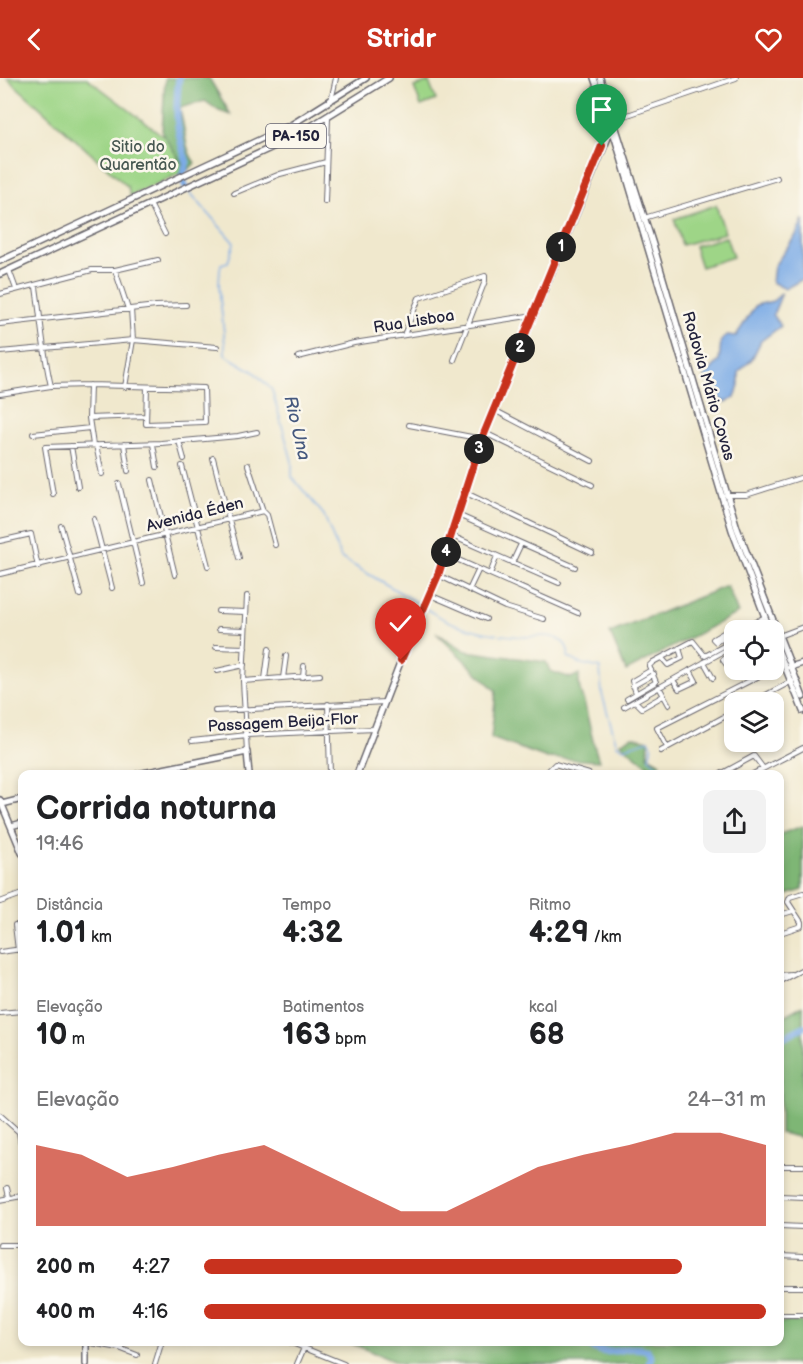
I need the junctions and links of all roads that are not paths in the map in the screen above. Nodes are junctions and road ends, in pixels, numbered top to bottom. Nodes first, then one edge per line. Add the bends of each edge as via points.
1 (336, 78) edge
2 (366, 78) edge
3 (389, 78) edge
4 (736, 78) edge
5 (597, 79) edge
6 (330, 103) junction
7 (317, 111) junction
8 (334, 114) junction
9 (326, 119) junction
10 (613, 124) junction
11 (618, 140) junction
12 (602, 146) junction
13 (326, 162) junction
14 (777, 178) dead end
15 (234, 193) dead end
16 (325, 202) dead end
17 (150, 204) junction
18 (644, 218) junction
19 (165, 234) dead end
20 (158, 260) dead end
21 (0, 261) edge
22 (9, 270) junction
23 (115, 270) junction
24 (0, 274) edge
25 (36, 286) junction
26 (16, 290) junction
27 (0, 294) edge
28 (186, 305) dead end
29 (130, 309) junction
30 (534, 315) junction
31 (41, 320) junction
32 (0, 324) edge
33 (468, 325) junction
34 (403, 336) junction
35 (133, 340) junction
36 (218, 347) dead end
37 (42, 349) junction
38 (0, 352) edge
39 (298, 357) dead end
40 (454, 360) dead end
41 (90, 385) junction
42 (51, 386) junction
43 (125, 387) junction
44 (147, 387) junction
45 (0, 394) edge
46 (494, 410) junction
47 (146, 416) junction
48 (89, 418) junction
49 (409, 425) dead end
50 (90, 428) junction
51 (257, 432) dead end
52 (33, 434) dead end
53 (483, 436) junction
54 (179, 441) junction
55 (124, 444) junction
56 (153, 444) junction
57 (95, 445) junction
58 (71, 446) junction
59 (213, 458) dead end
60 (183, 459) dead end
61 (592, 461) dead end
62 (182, 465) dead end
63 (248, 465) dead end
64 (157, 467) dead end
65 (128, 471) dead end
66 (102, 474) dead end
67 (803, 477) edge
68 (152, 480) dead end
69 (119, 484) dead end
70 (592, 485) dead end
71 (78, 487) dead end
72 (464, 492) junction
73 (723, 492) junction
74 (53, 494) dead end
75 (263, 511) junction
76 (458, 515) junction
77 (94, 519) dead end
78 (228, 519) junction
79 (61, 526) dead end
80 (197, 527) junction
81 (165, 536) junction
82 (452, 536) junction
83 (0, 541) edge
84 (133, 543) junction
85 (521, 544) junction
86 (274, 545) dead end
87 (102, 551) junction
88 (592, 553) dead end
89 (446, 554) junction
90 (497, 556) junction
91 (239, 558) dead end
92 (70, 559) junction
93 (513, 563) junction
94 (208, 566) dead end
95 (38, 567) junction
96 (574, 567) dead end
97 (478, 571) junction
98 (0, 574) edge
99 (490, 574) junction
100 (176, 575) dead end
101 (438, 575) junction
102 (143, 583) dead end
103 (559, 584) dead end
104 (111, 588) dead end
105 (469, 590) junction
106 (80, 595) dead end
107 (430, 595) junction
108 (247, 596) dead end
109 (218, 612) dead end
110 (246, 612) junction
111 (578, 613) dead end
112 (486, 619) dead end
113 (544, 619) dead end
114 (767, 620) edge
115 (769, 620) edge
116 (803, 627) edge
117 (219, 629) dead end
118 (245, 630) junction
119 (784, 635) edge
120 (722, 638) dead end
121 (724, 642) edge
122 (216, 647) dead end
123 (245, 648) junction
124 (680, 648) junction
125 (269, 649) dead end
126 (724, 650) edge
127 (724, 651) edge
128 (286, 656) dead end
129 (662, 657) junction
130 (784, 658) edge
131 (704, 662) junction
132 (803, 663) edge
133 (244, 665) junction
134 (304, 666) dead end
135 (787, 666) junction
136 (784, 667) edge
137 (690, 670) junction
138 (218, 671) dead end
139 (652, 672) junction
140 (320, 675) dead end
141 (303, 677) junction
142 (283, 678) junction
143 (713, 678) dead end
144 (266, 679) junction
145 (673, 680) junction
146 (751, 680) edge
147 (243, 681) junction
148 (792, 681) junction
149 (659, 687) junction
150 (772, 692) edge
151 (636, 693) junction
152 (663, 696) junction
153 (803, 697) edge
154 (627, 699) dead end
155 (635, 701) junction
156 (386, 702) junction
157 (328, 704) junction
158 (669, 705) dead end
159 (624, 707) dead end
160 (246, 709) junction
161 (215, 711) dead end
162 (803, 711) edge
163 (724, 717) edge
164 (376, 729) junction
165 (329, 732) junction
166 (247, 735) junction
167 (192, 741) dead end
168 (667, 747) junction
169 (803, 748) edge
170 (661, 751) dead end
171 (247, 752) junction
172 (763, 768) junction
173 (169, 770) edge
174 (249, 770) edge
175 (330, 770) edge
176 (359, 770) edge
177 (549, 770) edge
178 (575, 770) edge
179 (729, 770) edge
180 (760, 770) edge
181 (18, 799) edge
182 (0, 801) edge
183 (18, 824) edge
184 (11, 826) junction
185 (18, 843) edge
186 (803, 893) edge
187 (18, 895) edge
188 (0, 902) edge
189 (793, 911) junction
190 (784, 914) edge
191 (15, 925) dead end
192 (802, 928) edge
193 (784, 932) edge
194 (18, 940) edge
195 (18, 950) edge
196 (0, 952) edge
197 (803, 969) edge
198 (792, 974) junction
199 (784, 975) edge
200 (784, 979) edge
201 (18, 1011) edge
202 (0, 1013) edge
203 (0, 1115) edge
204 (18, 1130) edge
205 (784, 1166) edge
206 (803, 1166) edge
207 (7, 1188) dead end
208 (18, 1196) edge
209 (784, 1196) edge
210 (12, 1197) junction
211 (803, 1197) edge
212 (0, 1200) edge
213 (784, 1226) edge
214 (803, 1227) edge
215 (0, 1245) edge
216 (18, 1245) edge
217 (784, 1256) edge
218 (803, 1257) edge
219 (784, 1287) edge
220 (803, 1287) edge
221 (784, 1315) edge
222 (803, 1315) edge
223 (86, 1346) edge
224 (108, 1346) edge
225 (160, 1346) edge
226 (301, 1346) edge
227 (304, 1347) junction
228 (137, 1355) dead end
229 (86, 1364) edge
230 (155, 1364) edge
231 (297, 1364) edge
232 (344, 1364) edge

1 - 6 street
2 - 6 main road, PA-150
3 - 8 main road, PA-150
4 - 10 street
5 - 10 main road, Rodovia Mário Covas
6 - 7 main road, PA-150
6 - 8 main road
7 - 9 main road
7 - 21 main road, PA-150
8 - 9 main road, PA-150
9 - 13 street
9 - 17 main road, PA-150
10 - 11 main road, Rodovia Mário Covas
10 - 12 main road
11 - 12 main road
11 - 18 main road, Rodovia Mário Covas
11 - 73 main road, Rodovia Mário Covas
12 - 30 main road
13 - 15 street via 280,174
13 - 16 street
14 - 18 street
17 - 19 street
17 - 22 main road, PA-150
18 - 73 main road, Rodovia Mário Covas
20 - 23 street
22 - 24 main road, PA-150
22 - 26 street
23 - 25 street via 92,270
23 - 29 street
25 - 26 street
25 - 31 street
26 - 27 street
28 - 29 street
29 - 31 street
29 - 35 street
30 - 33 street, Rua Lisboa
30 - 46 main road
31 - 32 street
31 - 37 street
33 - 34 street, Rua Lisboa
33 - 34 street via 484,276 419,298
33 - 40 street
34 - 39 street, Rua Lisboa via 332,347
35 - 36 street
35 - 37 street
35 - 43 street
37 - 38 street
37 - 42 street
41 - 42 street
41 - 43 street
41 - 48 street
42 - 45 street
43 - 44 street
44 - 47 street
44 - 47 street via 204,388 205,422 146,424
46 - 53 main road
46 - 61 street
47 - 48 street
48 - 50 street
49 - 53 street
50 - 52 street
50 - 57 street
51 - 54 street
53 - 70 street
53 - 72 main road
54 - 56 street
54 - 60 street
55 - 56 street
55 - 57 street
55 - 65 street
56 - 64 street
57 - 58 street
57 - 66 street
58 - 71 street
58 - 74 street via 45,447
59 - 78 street
62 - 80 street
63 - 75 street
67 - 73 street via 746,495
68 - 81 street
69 - 84 street
72 - 76 main road
72 - 88 street
73 - 114 main road, Rodovia Mário Covas
73 - 115 main road, Rodovia Mário Covas
75 - 78 street, Avenida Éden
75 - 86 street
76 - 82 main road
76 - 85 street
77 - 87 street
78 - 80 street, Avenida Éden
78 - 91 street
79 - 92 street
80 - 81 street, Avenida Éden
80 - 94 street
81 - 84 street, Avenida Éden
81 - 100 street
82 - 89 main road
82 - 90 street
83 - 95 street via 30,534
84 - 87 street, Avenida Éden
84 - 102 street
85 - 93 street
85 - 96 street
87 - 92 street, Avenida Éden
87 - 104 street
89 - 97 street
89 - 101 main road
90 - 93 street
90 - 99 street
92 - 95 street, Avenida Éden
92 - 106 street
93 - 103 street
95 - 98 street, Avenida Éden
97 - 99 street
97 - 105 street
99 - 111 street
101 - 105 street
101 - 107 main road
105 - 113 street
107 - 112 street
107 - 156 main road
108 - 110 street
109 - 110 street
110 - 118 street
116 - 119 street
117 - 118 street
118 - 123 street
120 - 121 street
122 - 123 street
123 - 133 street
124 - 126 street via 694,641 705,656
124 - 129 street
124 - 129 street via 682,657 668,665
125 - 144 street
127 - 131 street
128 - 142 street
129 - 139 street via 650,664
130 - 135 main road, Rodovia Mário Covas
131 - 137 street
131 - 143 street
132 - 135 main road
133 - 138 street
133 - 147 street
134 - 141 street
135 - 136 street
135 - 148 main road, Rodovia Mário Covas
135 - 153 main road, Rodovia Mário Covas
137 - 145 street
137 - 145 street via 696,681 682,690
139 - 151 street via 633,686
139 - 151 street via 656,682
140 - 141 street
141 - 142 street
142 - 144 street
144 - 147 street
145 - 149 street
146 - 168 street via 657,728
147 - 160 street
148 - 150 street
148 - 162 main road, Rodovia Mário Covas
149 - 152 street
149 - 155 street
151 - 154 street
152 - 155 street via 642,708
152 - 158 street
155 - 159 street
156 - 157 street
156 - 164 main road
157 - 160 street
157 - 165 street
160 - 161 street
160 - 166 street
163 - 168 street
164 - 165 street, Passagem Beija-Flor
164 - 176 main road
165 - 166 street, Passagem Beija-Flor
165 - 175 street
166 - 167 street, Passagem Beija-Flor
166 - 171 street
168 - 170 street
169 - 172 street
171 - 173 main road
171 - 174 main road
172 - 179 street via 754,756
172 - 180 street
177 - 178 street via 555,764
181 - 182 main road
182 - 184 main road
183 - 184 main road
184 - 185 main road
186 - 189 street via 789,898
187 - 188 street
189 - 190 street
189 - 192 street
191 - 194 street
192 - 193 street
195 - 196 street
197 - 198 street
198 - 199 street
198 - 200 street
201 - 202 street
203 - 204 street
205 - 206 street
207 - 210 street
208 - 210 street
209 - 211 street
210 - 212 street
213 - 214 street
215 - 216 street
217 - 218 street
219 - 220 street
221 - 222 street
223 - 229 main road
224 - 228 street
225 - 230 street
226 - 227 street
227 - 231 street
227 - 232 street

